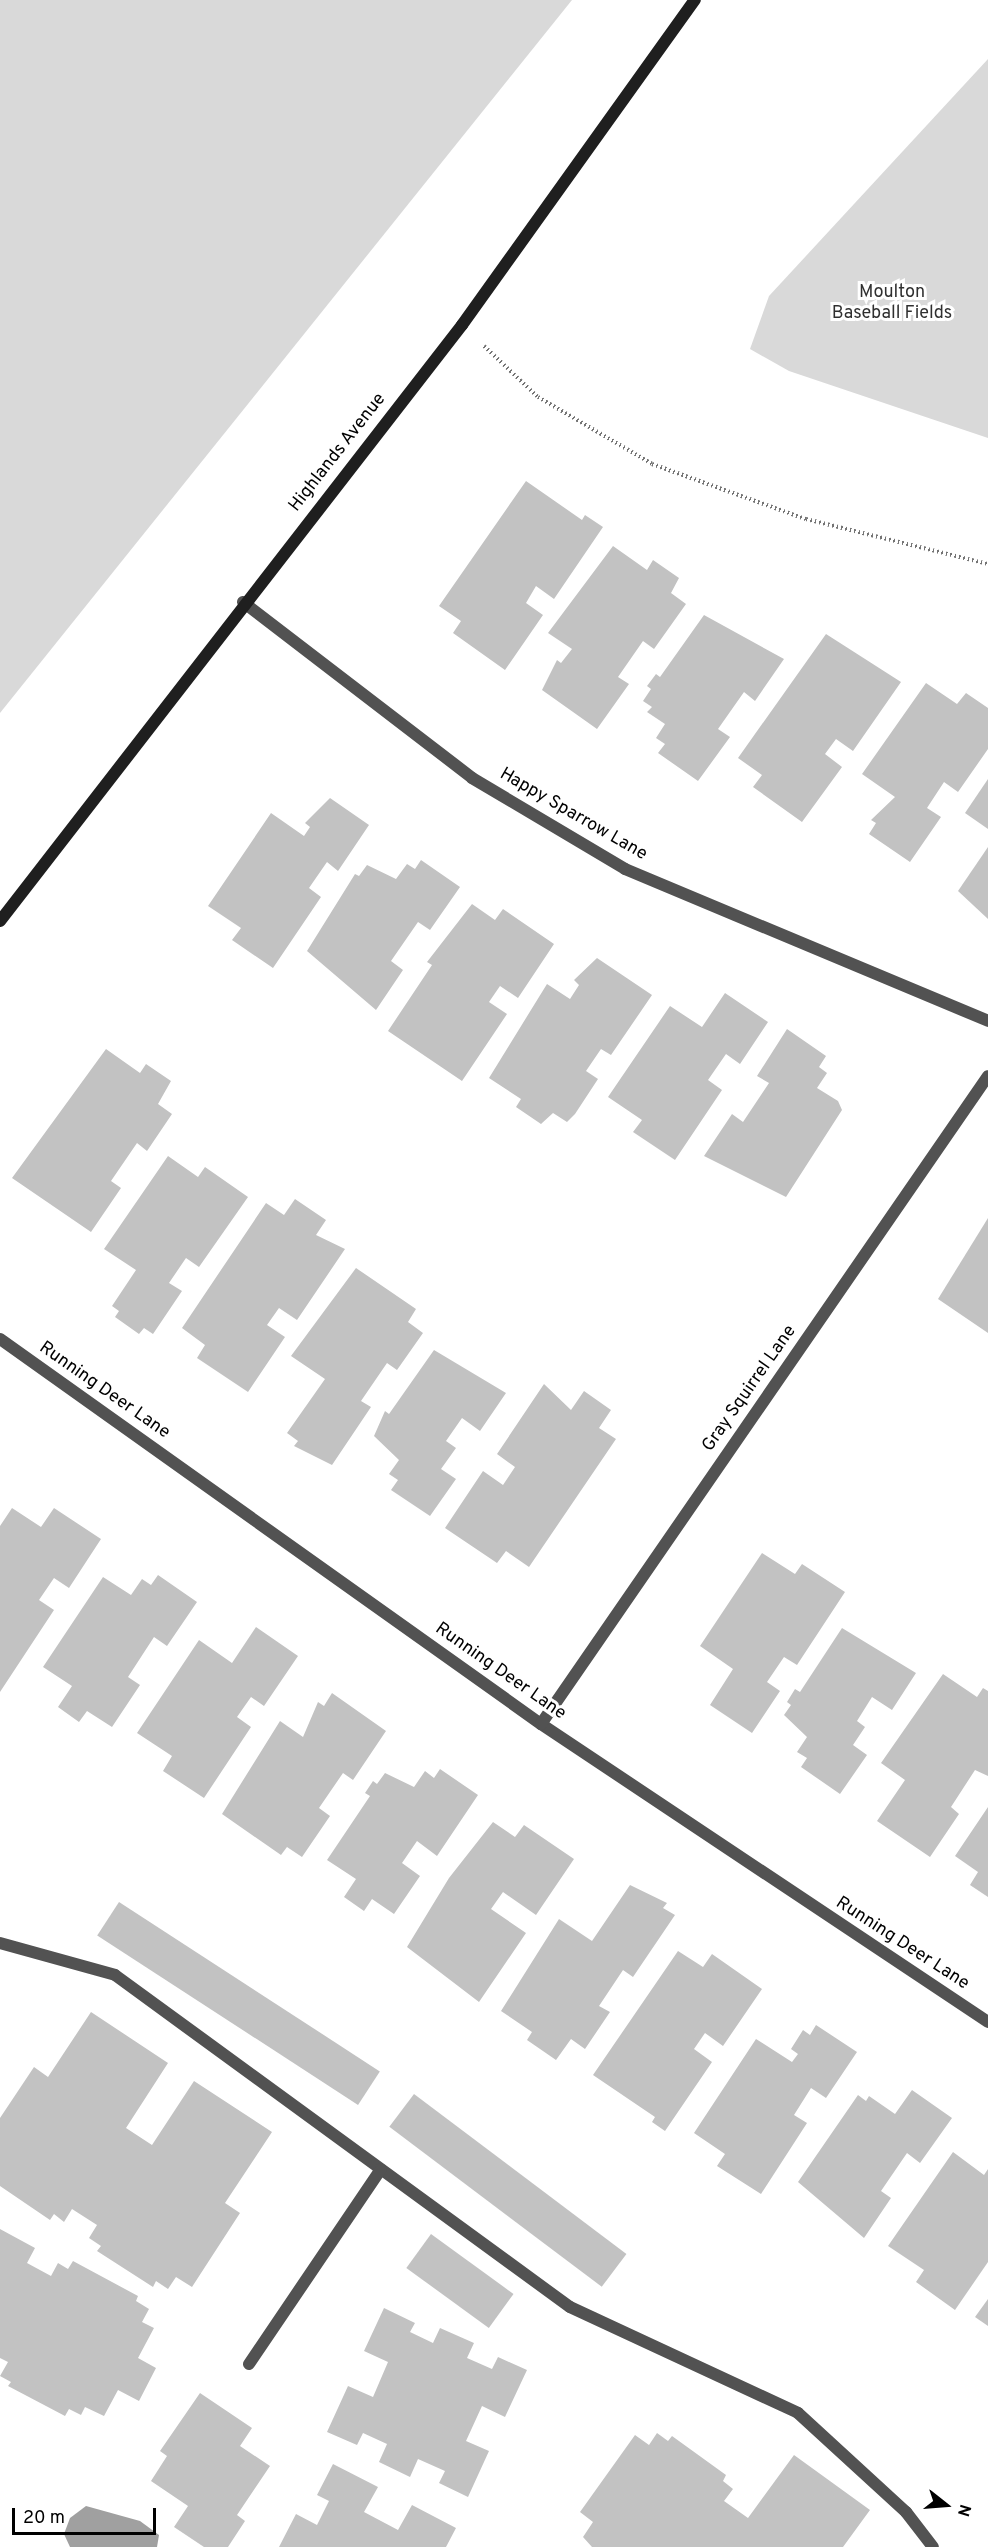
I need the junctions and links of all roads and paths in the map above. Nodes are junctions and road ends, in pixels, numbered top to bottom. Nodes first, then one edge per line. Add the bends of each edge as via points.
1 (695, 0) edge
2 (462, 325) junction
3 (988, 564) edge
4 (243, 603) junction
5 (0, 921) edge
6 (988, 1021) edge
7 (988, 1076) edge
8 (0, 1339) edge
9 (541, 1724) junction
10 (0, 1943) edge
11 (988, 2022) edge
12 (381, 2169) junction
13 (249, 2364) dead end
14 (933, 2547) edge

1 - 2 main road, Highlands Avenue
2 - 3 path via 538,397 652,464 806,519
2 - 4 main road, Highlands Avenue
4 - 5 main road, Highlands Avenue
4 - 6 street, Happy Sparrow Lane via 472,778 625,869
7 - 9 street, Gray Squirrel Lane
8 - 9 street, Running Deer Lane
9 - 11 street, Running Deer Lane
10 - 12 street via 115,1975
12 - 13 street
12 - 14 street via 570,2307 798,2413 906,2511

